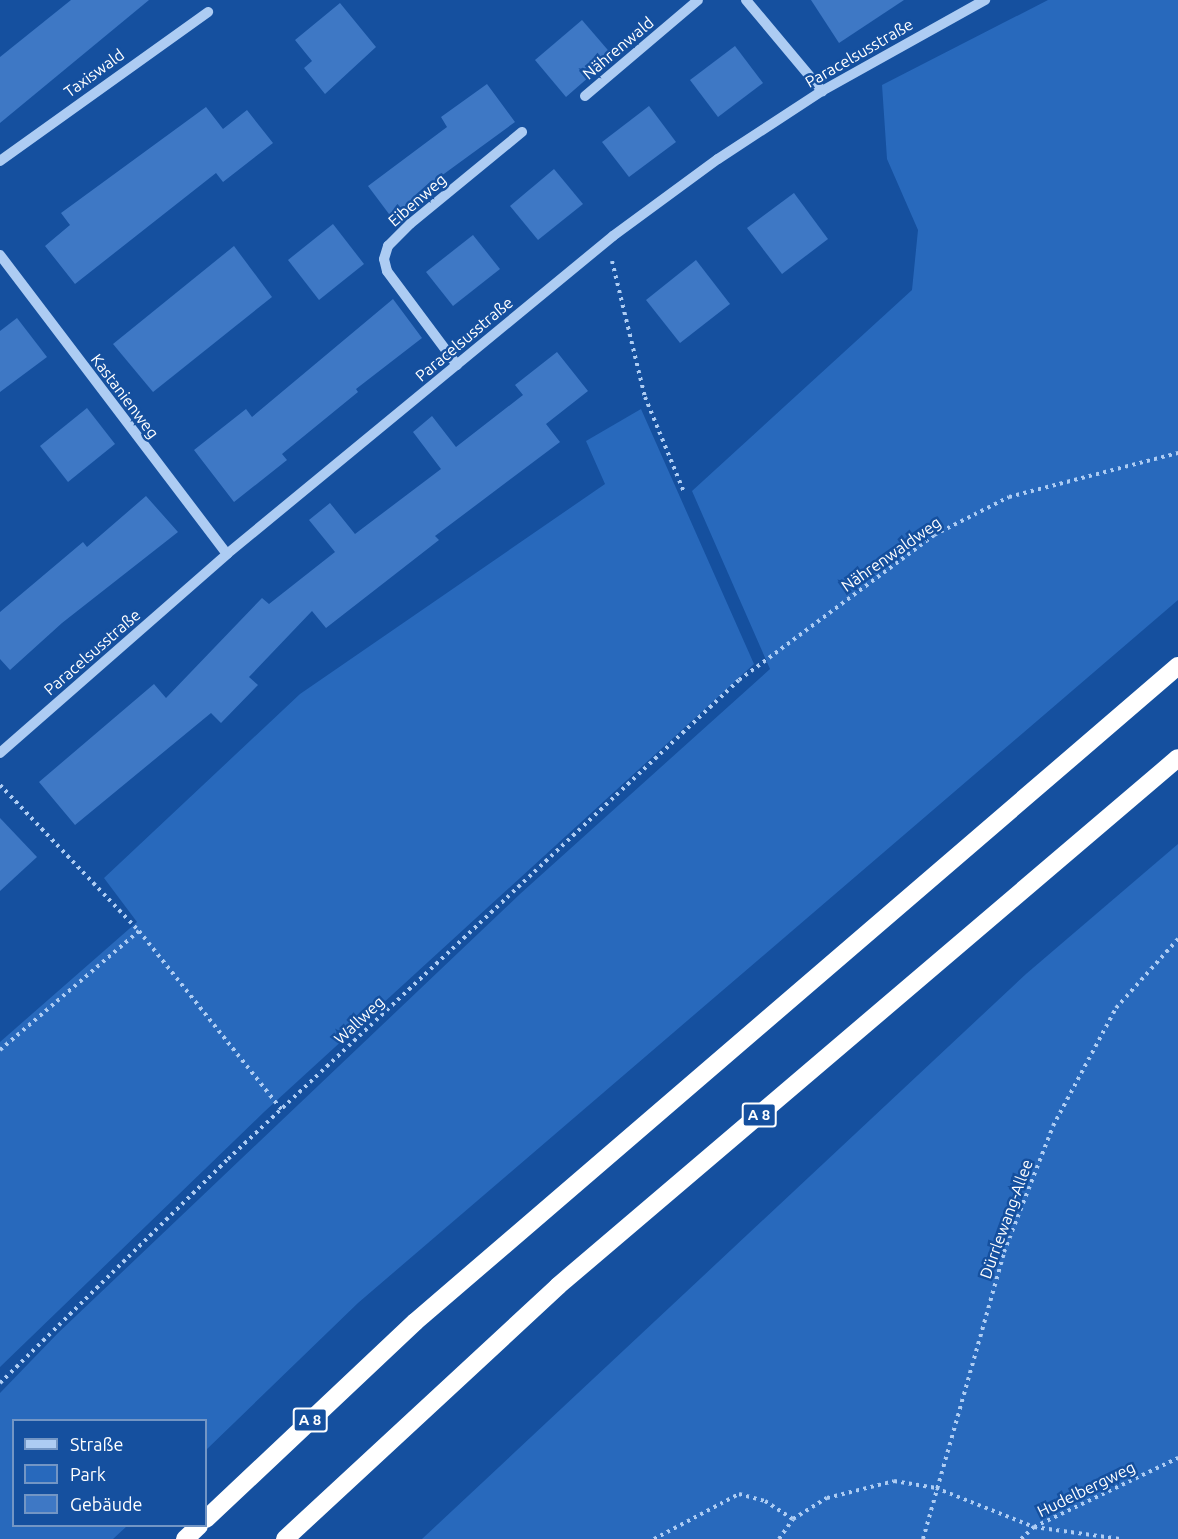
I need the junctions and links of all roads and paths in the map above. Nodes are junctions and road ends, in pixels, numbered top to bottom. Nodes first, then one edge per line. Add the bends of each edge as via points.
1 (698, 0) edge
2 (746, 0) edge
3 (985, 0) edge
4 (208, 12) dead end
5 (822, 91) junction
6 (585, 96) dead end
7 (522, 132) dead end
8 (0, 161) edge
9 (604, 243) junction
10 (2, 261) edge
11 (457, 365) junction
12 (1178, 453) edge
13 (684, 492) dead end
14 (227, 554) junction
15 (1178, 666) edge
16 (739, 680) joint
17 (0, 753) edge
18 (1178, 758) edge
19 (0, 785) edge
20 (139, 931) junction
21 (1178, 939) edge
22 (0, 1050) edge
23 (280, 1109) junction
24 (0, 1383) edge
25 (1178, 1458) edge
26 (936, 1488) junction
27 (207, 1518) edge
28 (793, 1519) junction
29 (198, 1527) edge
30 (1034, 1527) junction
31 (185, 1539) edge
32 (285, 1539) edge
33 (654, 1539) edge
34 (779, 1539) edge
35 (923, 1539) edge
36 (1021, 1539) edge
37 (1120, 1539) edge

1 - 6 street, Nährenwald
2 - 5 street
3 - 5 street, Paracelsusstraße
4 - 8 street, Taxiswald
5 - 9 street, Paracelsusstraße via 718,159
7 - 11 street, Eibenweg via 410,224 388,246 384,259 387,271
9 - 11 street, Paracelsusstraße
9 - 13 path via 614,265 645,397
10 - 14 street, Kastanienweg
11 - 14 street, Paracelsusstraße
12 - 16 path, Nährenwaldweg via 1009,497 934,535
14 - 17 street, Paracelsusstraße
15 - 27 highway, A 8 via 415,1322
16 - 23 path, Wallweg
18 - 32 highway, A 8 via 558,1286
19 - 20 path
20 - 22 path
20 - 23 path
21 - 26 path, Dürrlewang-Allee via 1116,1008 1053,1126 1004,1252
23 - 24 path, Wallweg
25 - 30 path, Hudelbergweg
26 - 28 path, Hudelbergweg via 894,1481 860,1487 828,1498
26 - 30 path, Hudelbergweg
26 - 35 path, Dürrlewang-Allee
28 - 33 path via 765,1501 739,1494
28 - 34 path
29 - 31 highway
30 - 36 path
30 - 37 path

